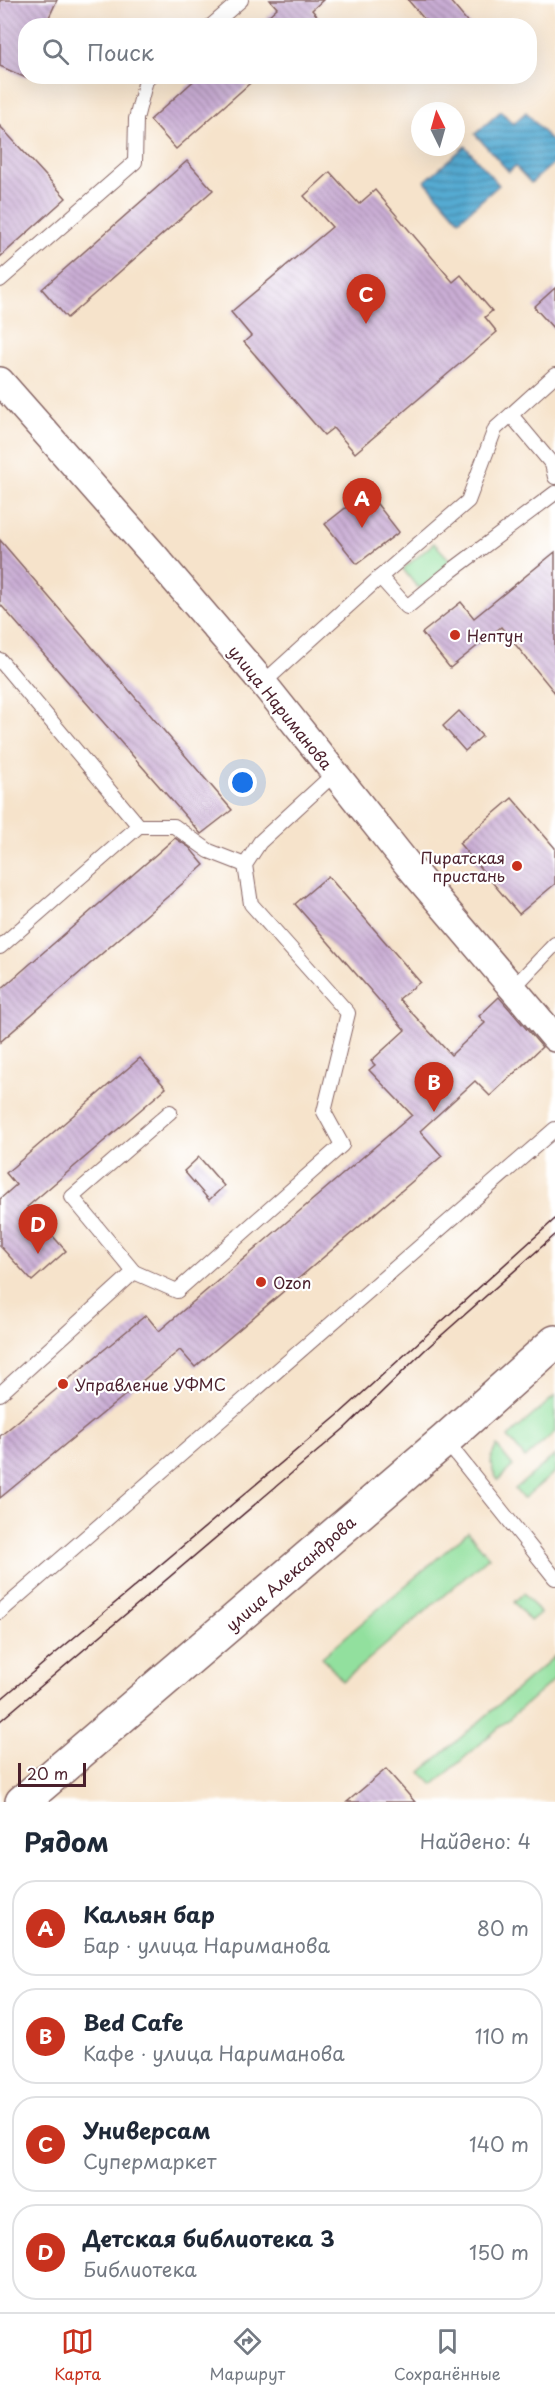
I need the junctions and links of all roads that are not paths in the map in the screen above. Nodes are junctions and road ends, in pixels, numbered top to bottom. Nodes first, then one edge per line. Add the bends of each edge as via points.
1 (241, 0) edge
2 (220, 18) edge
3 (145, 84) edge
4 (0, 280) edge
5 (555, 375) edge
6 (0, 381) edge
7 (511, 415) junction
8 (555, 477) edge
9 (555, 493) edge
10 (380, 577) junction
11 (0, 660) edge
12 (263, 684) junction
13 (335, 773) junction
14 (139, 826) junction
15 (245, 865) junction
16 (555, 944) edge
17 (0, 947) edge
18 (513, 988) junction
19 (555, 1038) edge
20 (170, 1113) dead end
21 (555, 1129) edge
22 (135, 1272) junction
23 (555, 1342) edge
24 (0, 1394) edge
25 (445, 1440) junction
26 (555, 1578) edge
27 (0, 1612) edge
28 (22, 1802) edge

1 - 2 lane
3 - 4 lane via 136,119 135,162
5 - 7 lane
6 - 12 street, улица Нариманова
7 - 8 lane via 552,464
7 - 10 lane via 495,429 468,501
9 - 10 lane via 407,607
10 - 12 lane
11 - 14 lane
12 - 13 street, улица Нариманова
13 - 15 lane via 260,842
13 - 18 street, улица Нариманова
14 - 15 lane via 174,826 209,851
14 - 17 lane
15 - 22 lane via 251,904 348,1013 324,1112 342,1145 177,1291
16 - 18 lane
18 - 19 street, улица Нариманова
20 - 22 lane via 72,1197
21 - 27 lane
22 - 24 lane
23 - 25 main road, улица Александрова
25 - 26 lane
25 - 28 main road, улица Александрова

